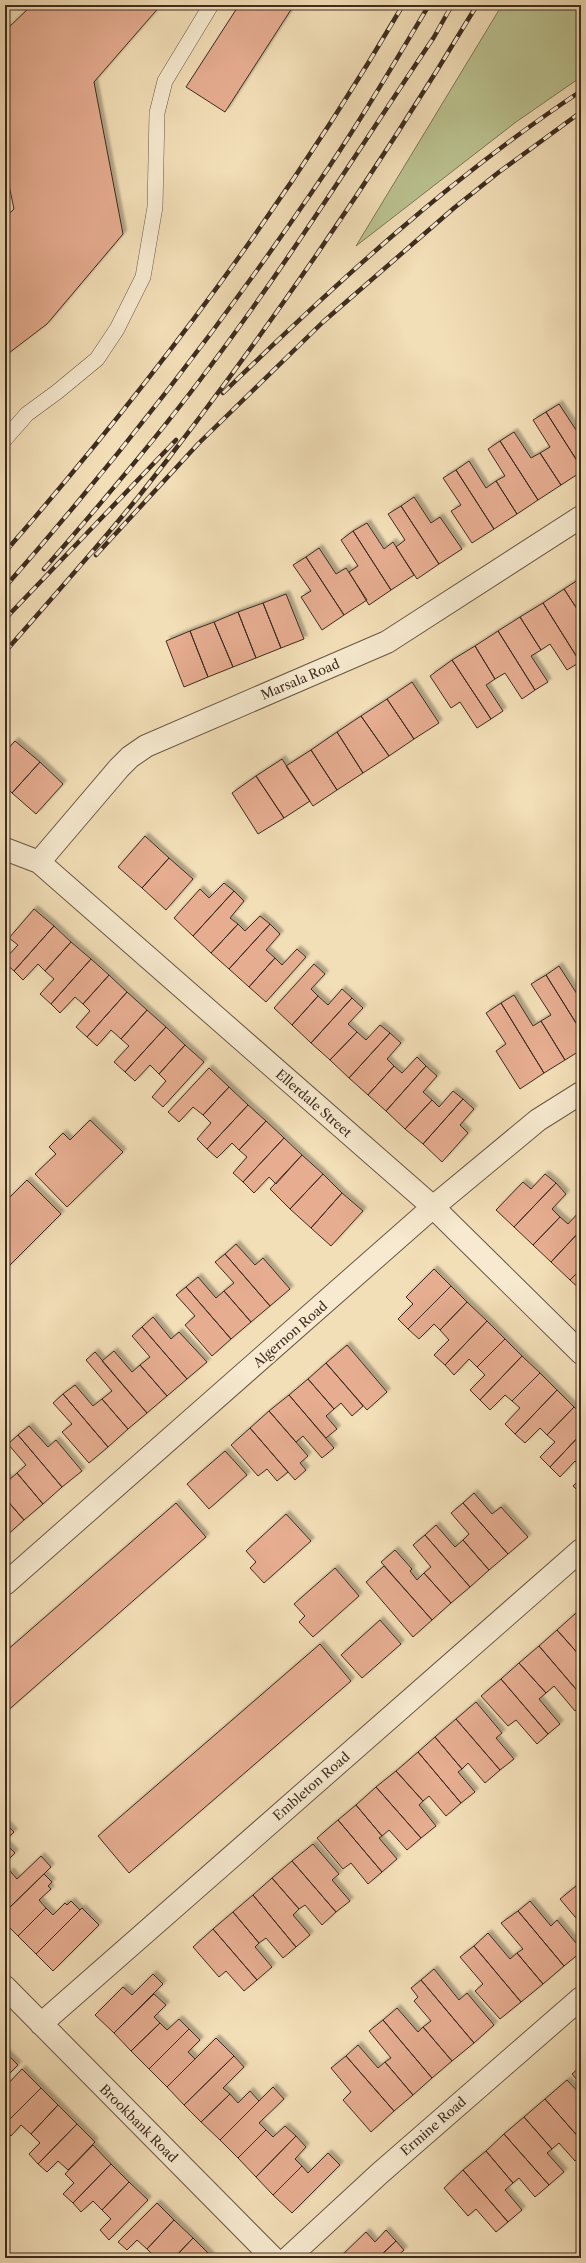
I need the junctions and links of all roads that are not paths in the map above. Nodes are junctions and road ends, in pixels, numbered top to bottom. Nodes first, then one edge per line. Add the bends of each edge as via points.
1 (211, 5) edge
2 (5, 439) edge
3 (581, 517) edge
4 (5, 849) edge
5 (39, 862) junction
6 (581, 1093) edge
7 (433, 1208) junction
8 (581, 1353) edge
9 (581, 1550) edge
10 (5, 1584) edge
11 (5, 1987) edge
12 (581, 1998) edge
13 (41, 2024) junction
14 (273, 2258) edge
15 (288, 2258) edge

1 - 2 lane via 165,81 158,107 155,207 143,277 117,329 97,359 27,414
3 - 5 street, Marsala Road via 387,642 146,746 119,768
4 - 5 street
5 - 7 street, Ellerdale Street
6 - 7 street, Algernon Road via 538,1120
7 - 8 street, Ellerdale Street
7 - 10 street, Algernon Road
9 - 13 street, Embleton Road
11 - 13 street, Brookbank Road
12 - 15 street, Ermine Road via 384,2169
13 - 14 street, Brookbank Road

